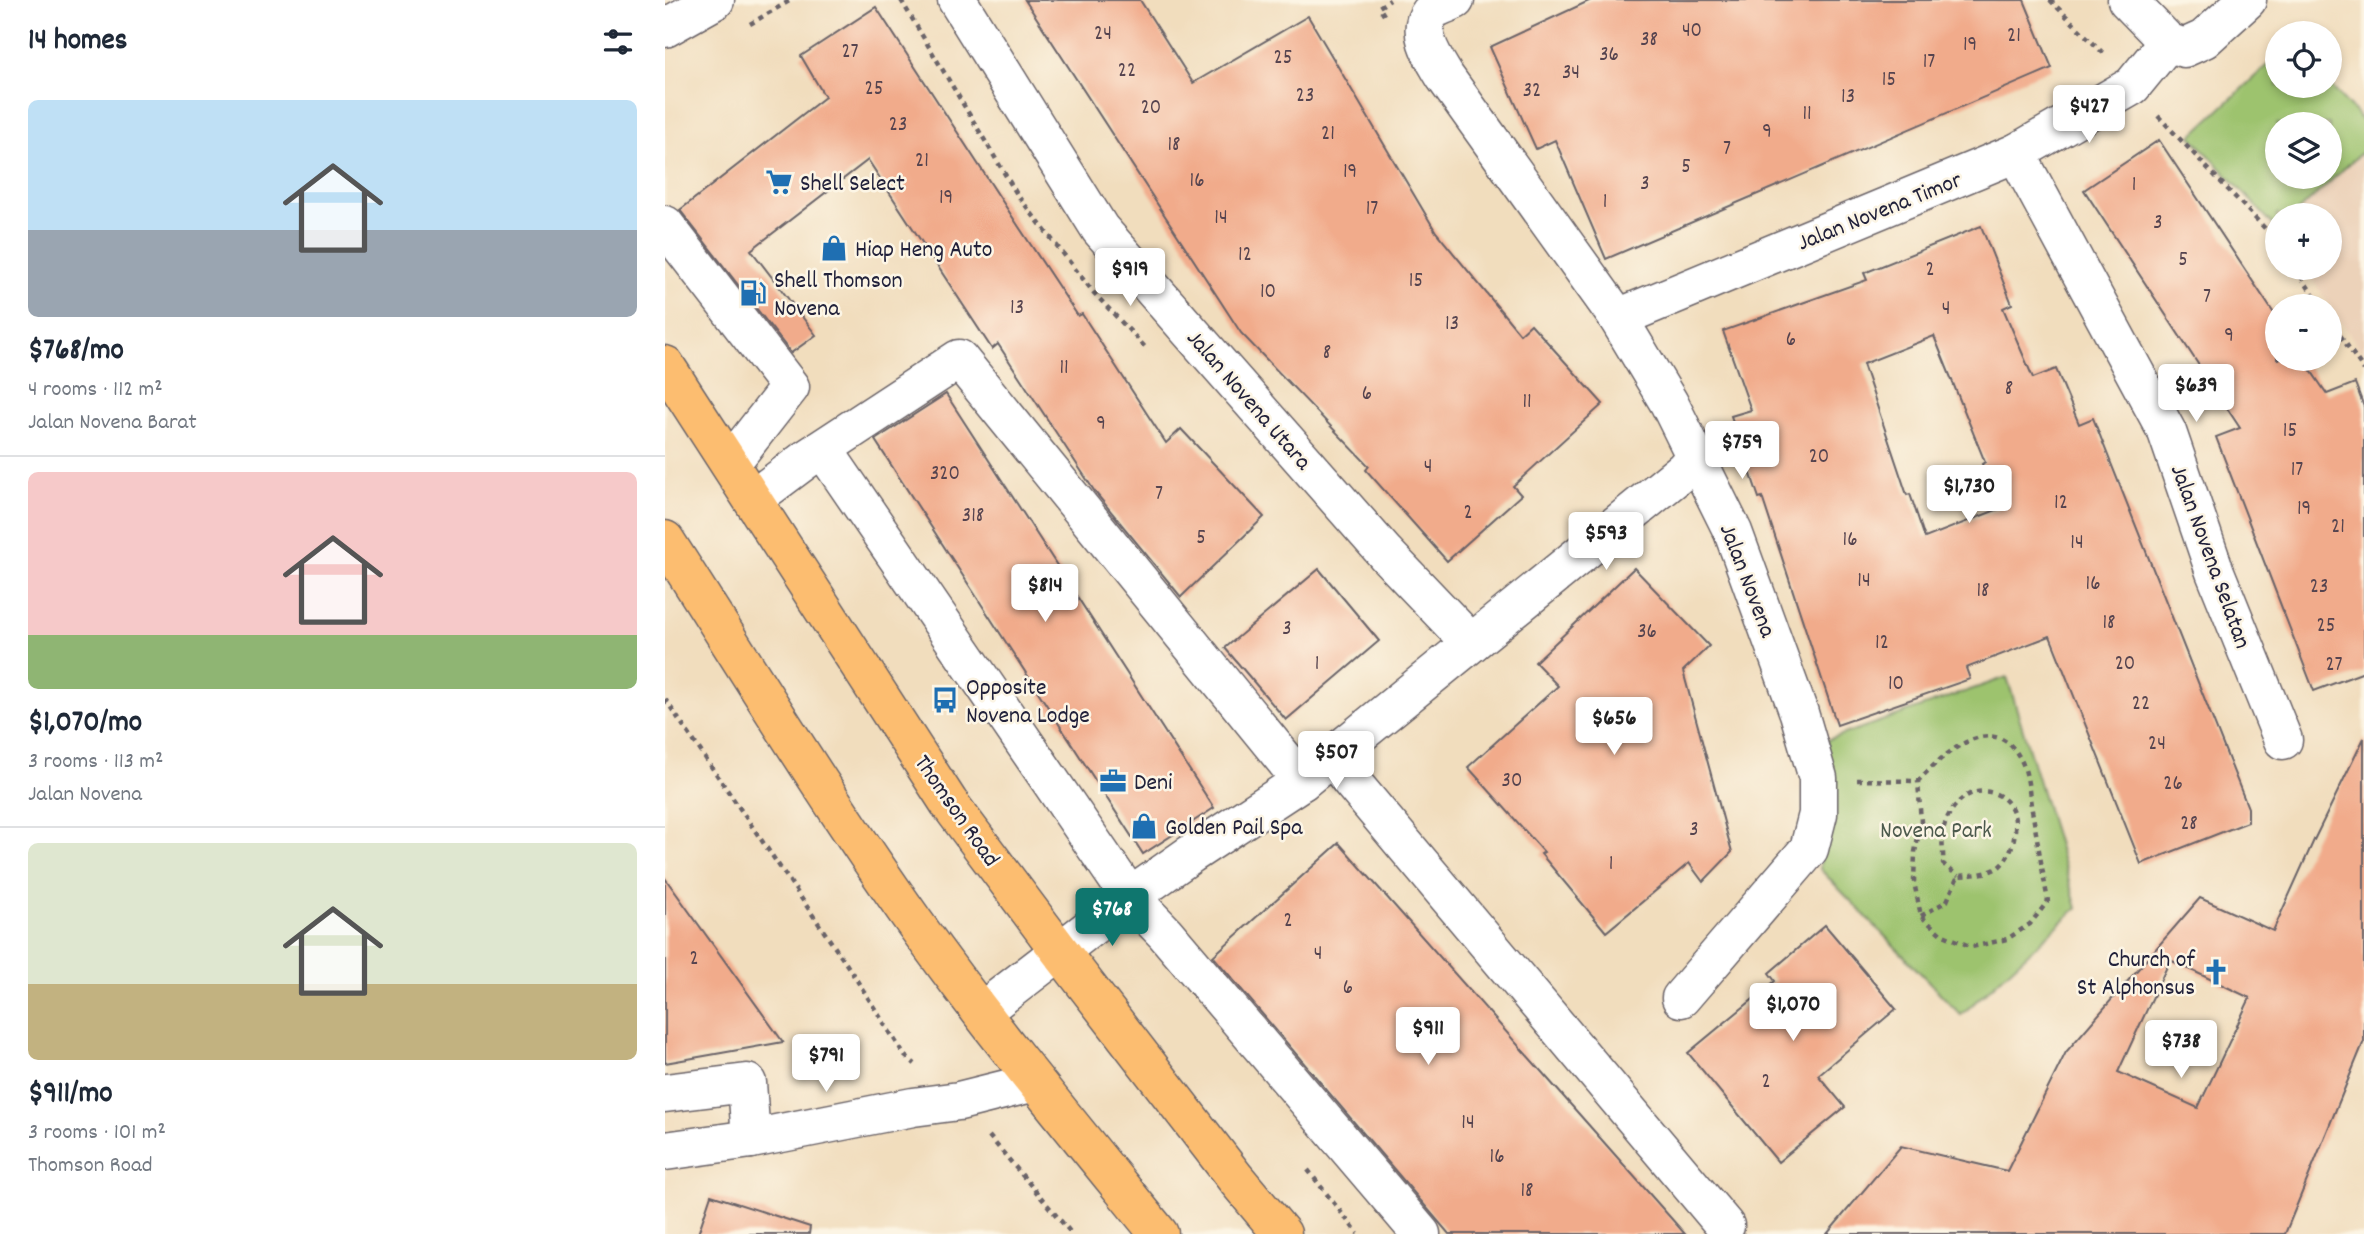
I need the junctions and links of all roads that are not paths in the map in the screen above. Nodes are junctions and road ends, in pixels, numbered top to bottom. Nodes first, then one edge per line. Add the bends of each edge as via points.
1 (715, 0) edge
2 (957, 0) edge
3 (2126, 0) edge
4 (2247, 0) edge
5 (1437, 4) edge
6 (665, 29) edge
7 (2168, 42) junction
8 (2016, 153) junction
9 (665, 225) edge
10 (1618, 318) junction
11 (665, 365) edge
12 (823, 449) junction
13 (1697, 455) junction
14 (730, 464) junction
15 (753, 499) junction
16 (665, 540) edge
17 (1471, 643) junction
18 (2283, 740) dead end
19 (1332, 756) junction
20 (1302, 781) junction
21 (1130, 897) junction
22 (1059, 950) junction
23 (1681, 998) dead end
24 (981, 1012) junction
25 (1035, 1082) junction
26 (665, 1093) edge
27 (751, 1139) junction
28 (665, 1151) edge
29 (1725, 1226) dead end
30 (1159, 1234) edge
31 (1282, 1234) edge
32 (1421, 1234) edge

1 - 6 street
2 - 17 street, Jalan Novena Utara via 1100,229 1385,553
3 - 7 street
4 - 7 street via 2204,39 2184,48
5 - 10 street, Jalan Novena via 1426,21 1428,47 1445,77
7 - 8 street, Jalan Novena Timor via 2131,86
8 - 10 street, Jalan Novena Timor
8 - 18 street, Jalan Novena Selatan via 2167,432 2215,572
9 - 14 street via 790,387
10 - 13 street, Jalan Novena
11 - 14 main road, Thomson Road
12 - 15 street
12 - 20 street via 960,359
12 - 21 street
13 - 17 street
13 - 23 street, Jalan Novena via 1733,533 1799,713 1818,778 1818,814 1809,849
14 - 15 main road, Thomson Road
15 - 22 main road, Thomson Road via 949,803
16 - 24 main road via 866,853
17 - 19 street
19 - 20 street
19 - 29 street
20 - 21 street
21 - 22 street
21 - 32 street
22 - 24 street
22 - 31 main road, Thomson Road
24 - 25 main road
25 - 27 street via 959,1101
25 - 30 main road
26 - 27 street via 747,1083
27 - 28 street

